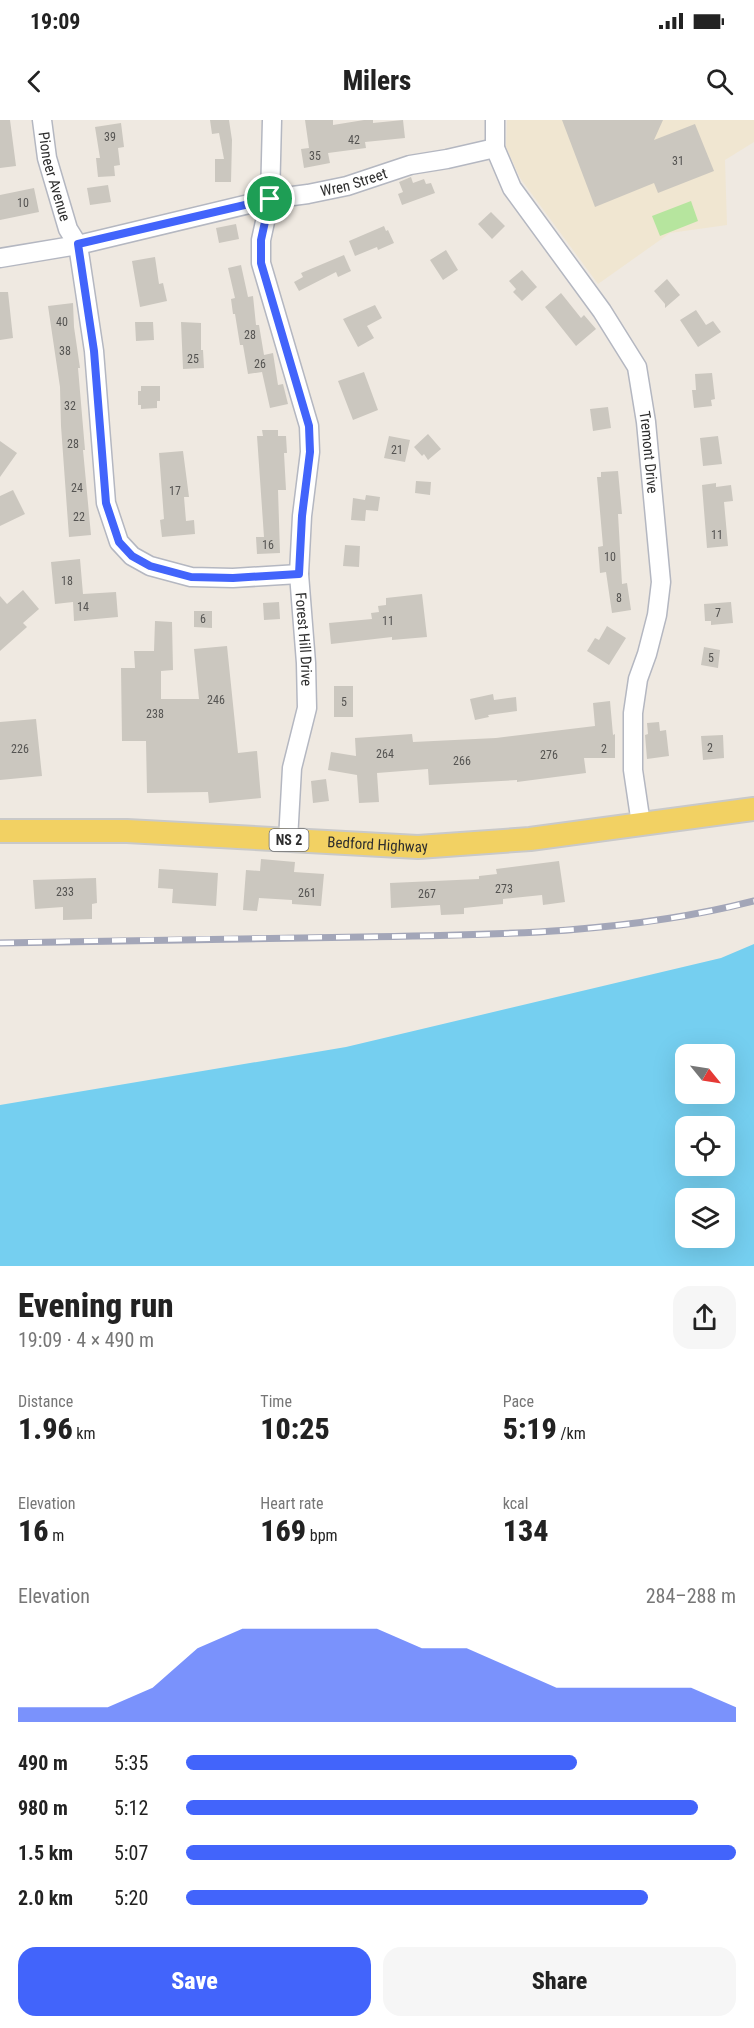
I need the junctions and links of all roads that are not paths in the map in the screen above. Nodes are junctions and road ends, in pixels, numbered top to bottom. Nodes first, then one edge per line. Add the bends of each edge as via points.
1 (42, 120) edge
2 (272, 120) edge
3 (495, 120) edge
4 (495, 148) junction
5 (270, 199) junction
6 (78, 244) junction
7 (0, 258) edge
8 (299, 574) junction
9 (754, 809) edge
10 (641, 824) junction
11 (0, 831) edge
12 (288, 840) junction

1 - 6 street, Pioneer Avenue via 50,168 68,229
2 - 5 street, Forest Hill Drive
3 - 4 street, Tremont Drive
4 - 5 street, Wren Street via 410,165 347,186
4 - 10 street, Tremont Drive via 513,188 602,311 637,367 661,582 633,713 633,770
5 - 6 street, Wren Street
5 - 8 street, Forest Hill Drive via 261,240 261,263 309,426
6 - 7 street, Wren Street
6 - 8 street, Pioneer Avenue via 94,351 106,503 119,542 132,556 150,566 191,577
8 - 12 street, Forest Hill Drive via 307,708 292,768
9 - 10 main road, Bedford Highway / NS 2
10 - 12 main road, Bedford Highway / NS 2 via 530,839 418,847
11 - 12 main road, Bedford Highway / NS 2 via 127,831

